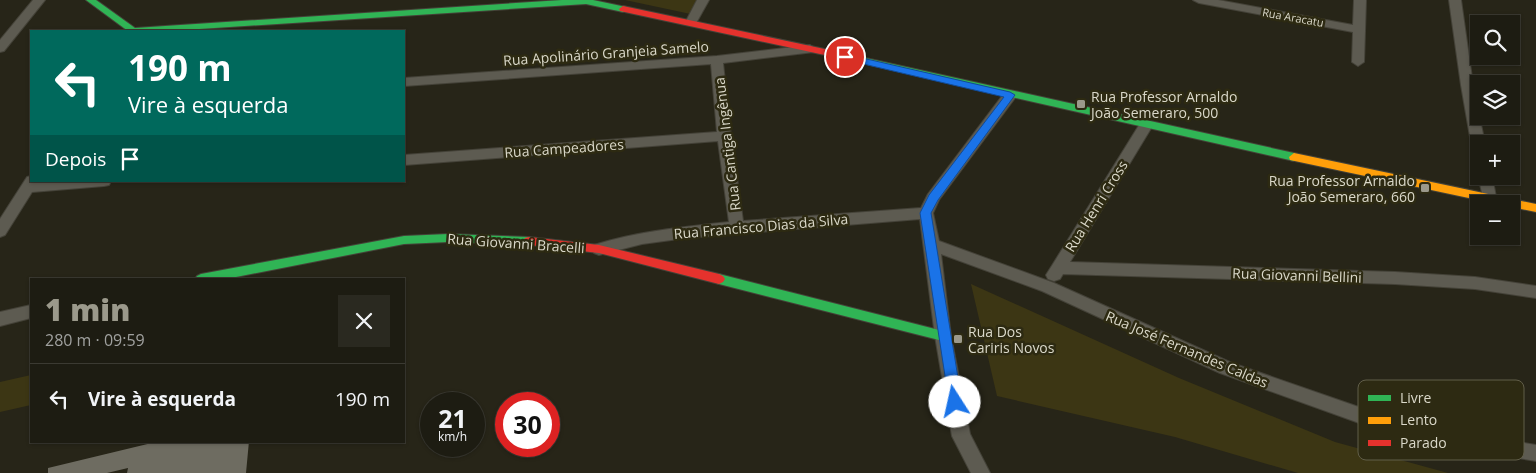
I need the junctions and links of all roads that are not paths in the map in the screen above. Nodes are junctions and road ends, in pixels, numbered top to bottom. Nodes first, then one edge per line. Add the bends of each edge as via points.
1 (38, 0) edge
2 (90, 0) edge
3 (703, 0) edge
4 (1199, 0) edge
5 (1360, 0) edge
6 (1455, 0) edge
7 (586, 1) edge
8 (691, 23) junction
9 (1358, 29) junction
10 (132, 30) edge
11 (148, 30) edge
12 (0, 48) edge
13 (810, 49) junction
14 (717, 60) junction
15 (1358, 62) dead end
16 (405, 82) edge
17 (1010, 95) junction
18 (1146, 125) junction
19 (1478, 135) edge
20 (724, 136) junction
21 (405, 160) edge
22 (79, 182) edge
23 (30, 184) edge
24 (1479, 195) edge
25 (1520, 204) edge
26 (1536, 208) edge
27 (926, 213) junction
28 (737, 227) junction
29 (0, 231) edge
30 (932, 245) junction
31 (599, 249) junction
32 (1058, 268) junction
33 (206, 278) edge
34 (1048, 287) junction
35 (1536, 292) edge
36 (30, 312) edge
37 (0, 318) edge
38 (944, 336) junction
39 (1358, 414) edge
40 (981, 473) edge

1 - 12 street
2 - 10 main road
3 - 8 street
4 - 9 street, Rua Aracatu
5 - 9 street
6 - 19 street
7 - 8 main road
7 - 11 main road
8 - 13 main road
9 - 15 street
13 - 14 street, Rua Apolinário Granjeia Samelo
13 - 17 main road
14 - 16 street, Rua Apolinário Granjeia Samelo
14 - 20 street, Rua Cantiga Ingênua
17 - 18 main road
17 - 27 street via 933,198
18 - 24 main road
18 - 32 street, Rua Henri Cross
20 - 21 street, Rua Campeadores
20 - 28 street, Rua Cantiga Ingênua
22 - 23 street
23 - 29 street
25 - 26 main road
27 - 28 street, Rua Francisco Dias da Silva
27 - 30 street
28 - 31 street, Rua Francisco Dias da Silva via 631,239
30 - 34 street, Rua José Fernandes Caldas
30 - 38 street
31 - 33 main road, Rua Giovanni Bracelli via 531,241 404,240
31 - 38 main road, Rua Giovanni Bracelli
32 - 34 street, Rua Henri Cross
32 - 35 street, Rua Giovanni Bellini via 1395,278 1475,283
34 - 39 street, Rua José Fernandes Caldas via 1226,368
36 - 37 street
38 - 40 street via 961,436

